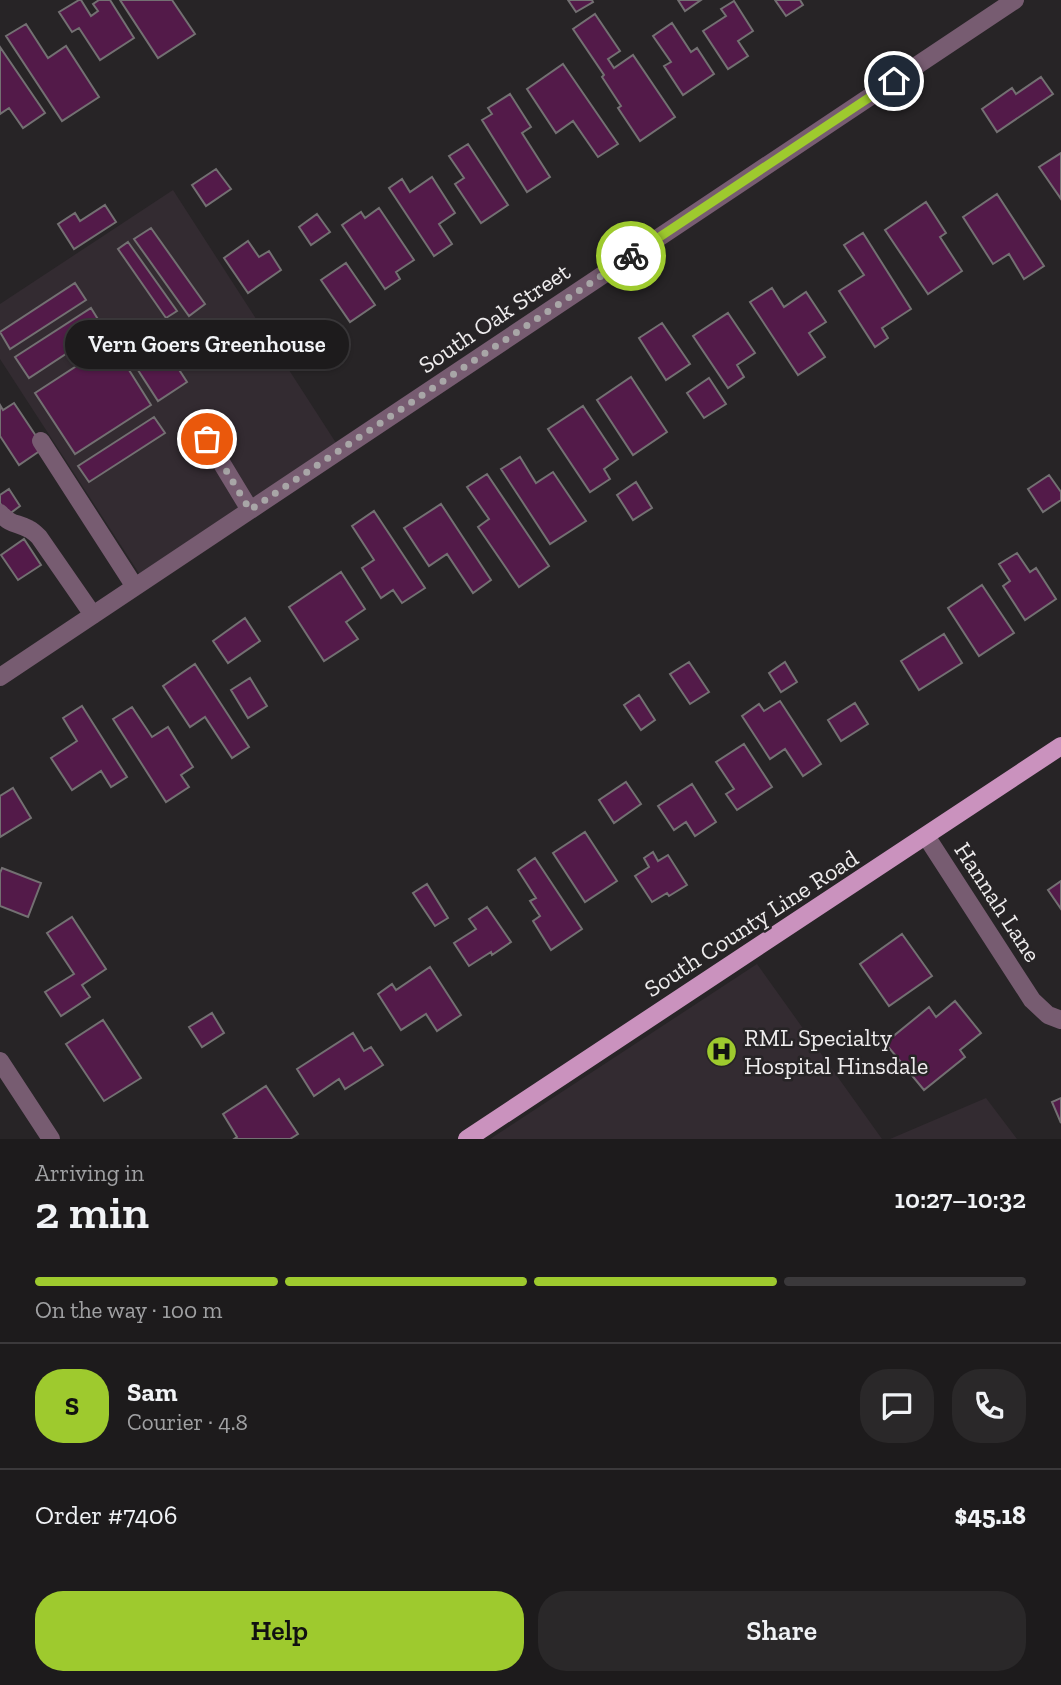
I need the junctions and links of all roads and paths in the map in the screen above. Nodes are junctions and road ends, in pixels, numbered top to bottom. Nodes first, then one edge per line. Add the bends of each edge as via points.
1 (1015, 0) edge
2 (207, 439) dead end
3 (41, 441) dead end
4 (250, 510) junction
5 (0, 513) edge
6 (135, 587) junction
7 (93, 615) junction
8 (0, 677) edge
9 (1061, 746) edge
10 (926, 836) junction
11 (1061, 1020) edge
12 (1, 1064) edge
13 (51, 1139) edge
14 (467, 1139) edge

1 - 4 street, South Oak Street
2 - 4 street
3 - 6 street
4 - 6 street, South Oak Street
5 - 7 street via 39,537
6 - 7 street, South Oak Street
7 - 8 street, South Oak Street
9 - 10 main road, South County Line Road
10 - 11 street, Hannah Lane via 1032,1000
10 - 14 main road, South County Line Road
12 - 13 street

